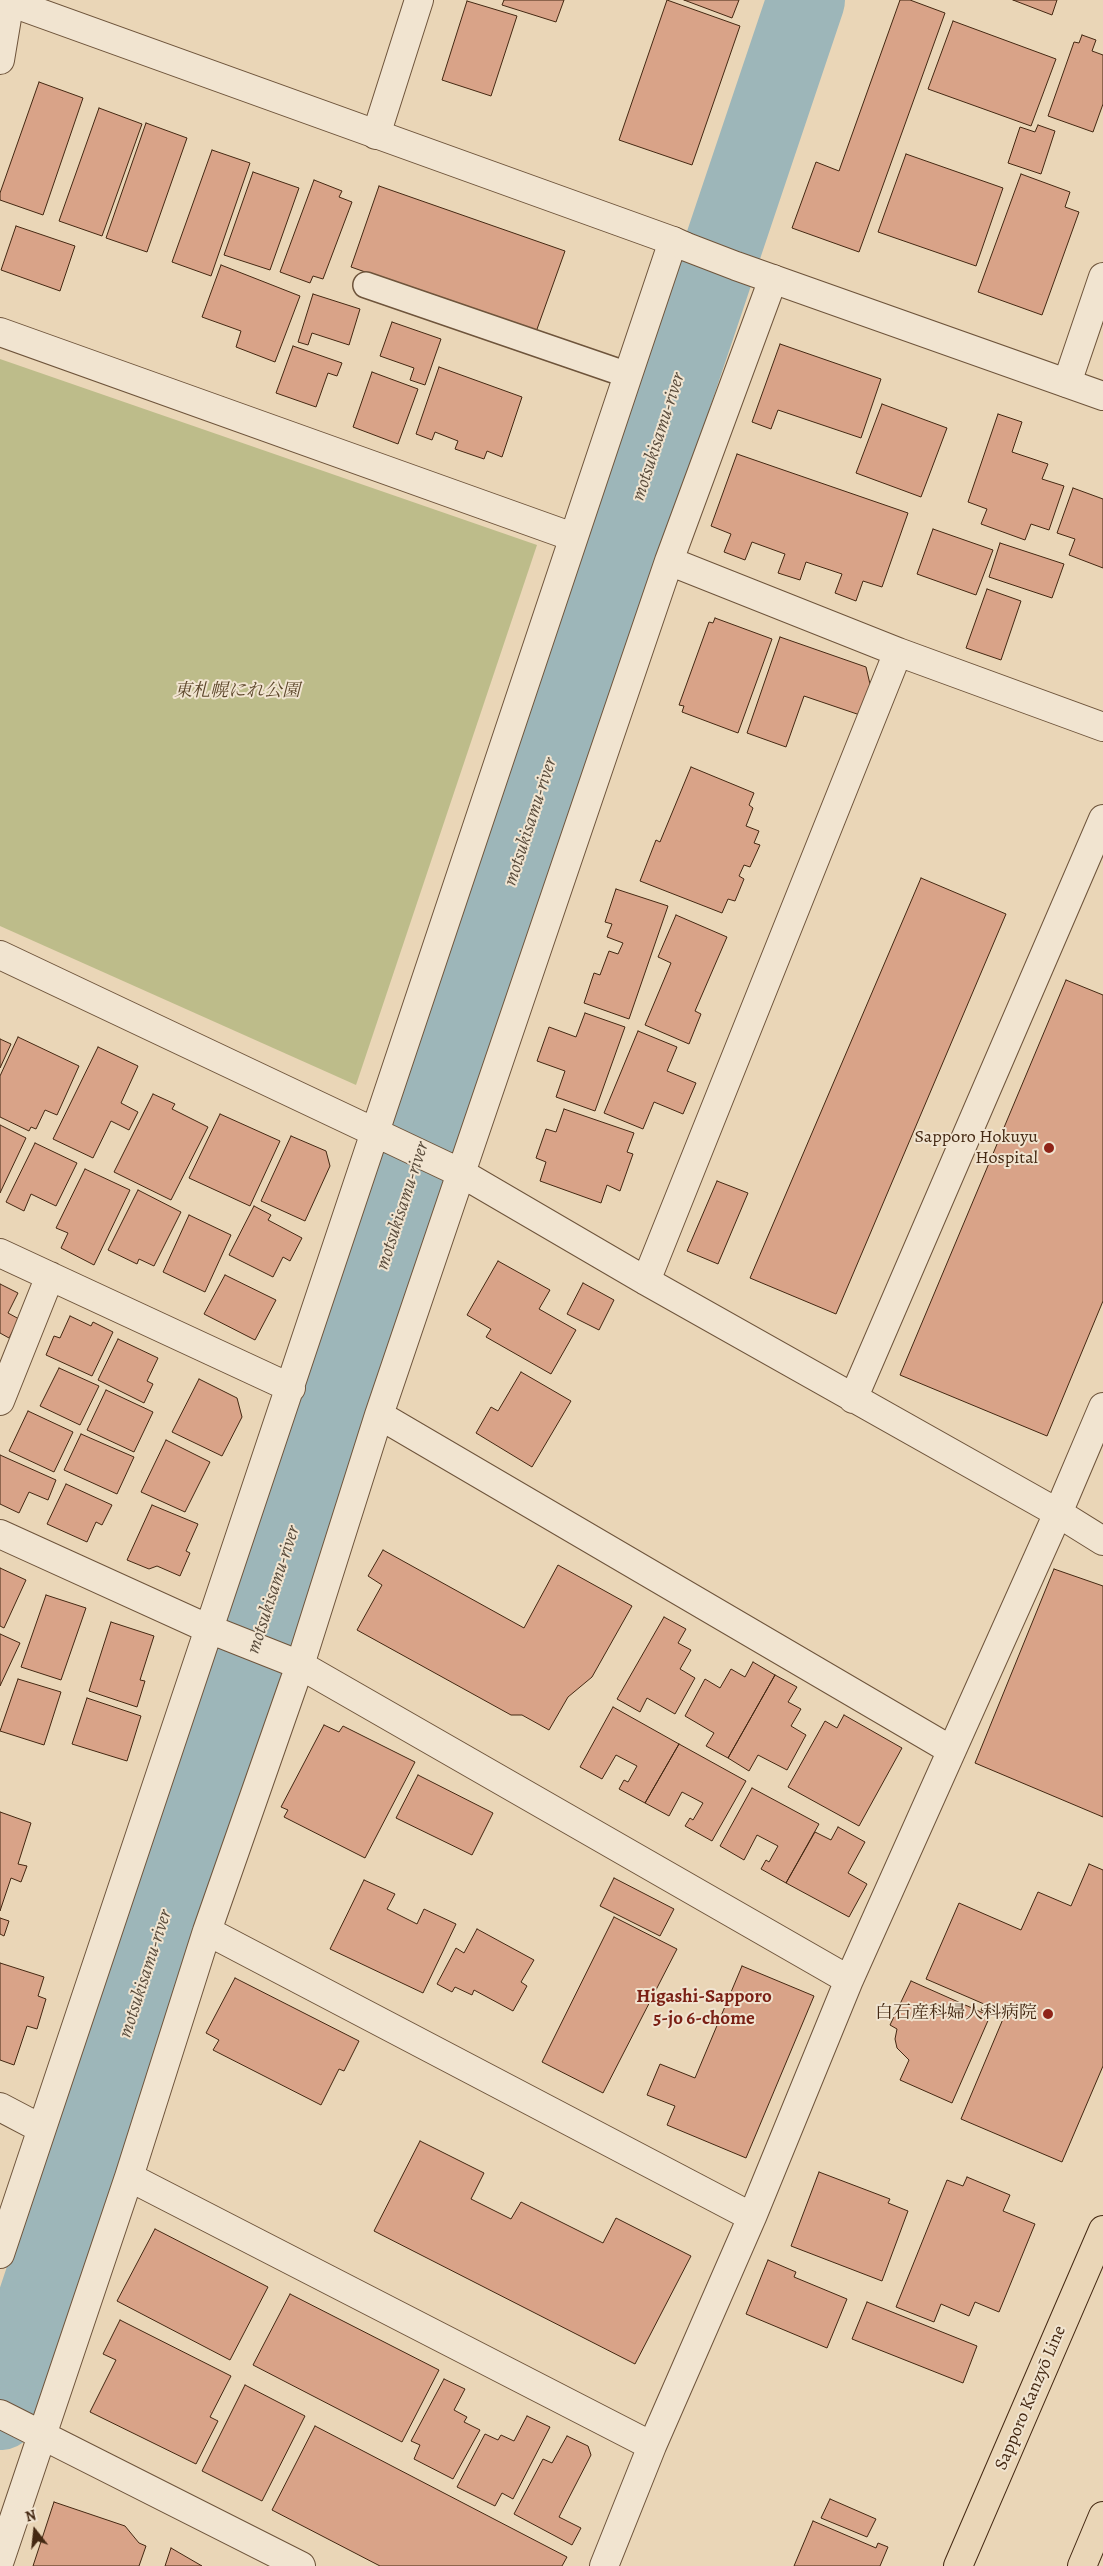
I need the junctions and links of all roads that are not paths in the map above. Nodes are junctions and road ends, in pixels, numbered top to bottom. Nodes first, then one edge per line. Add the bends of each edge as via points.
1 (419, 0) edge
2 (8, 1) edge
3 (0, 60) edge
4 (376, 135) junction
5 (679, 243) junction
6 (1103, 277) edge
7 (773, 278) junction
8 (366, 285) dead end
9 (0, 332) edge
10 (628, 375) junction
11 (1067, 383) junction
12 (1103, 396) edge
13 (573, 537) junction
14 (669, 561) junction
15 (898, 652) junction
16 (1103, 727) edge
17 (1103, 819) edge
18 (0, 955) edge
19 (384, 1138) junction
20 (453, 1170) junction
21 (0, 1253) edge
22 (50, 1276) junction
23 (646, 1281) junction
24 (291, 1388) junction
25 (853, 1399) junction
26 (0, 1402) edge
27 (1103, 1407) edge
28 (379, 1415) junction
29 (1058, 1513) junction
30 (0, 1534) edge
31 (1103, 1541) edge
32 (220, 1633) junction
33 (288, 1660) junction
34 (951, 1750) junction
35 (207, 1930) junction
36 (849, 1980) junction
37 (0, 2107) edge
38 (40, 2128) junction
39 (129, 2177) junction
40 (752, 2217) junction
41 (1103, 2230) edge
42 (0, 2254) edge
43 (0, 2414) edge
44 (34, 2432) junction
45 (652, 2446) junction
46 (1103, 2516) edge
47 (0, 2560) edge
48 (299, 2566) edge
49 (604, 2566) edge
50 (958, 2566) edge
51 (1082, 2566) edge

1 - 4 street
2 - 3 street
2 - 4 street
4 - 5 street
5 - 7 street
5 - 10 street
6 - 11 street
7 - 11 street
7 - 14 street
8 - 10 lane
9 - 13 street
10 - 13 street
11 - 12 street
13 - 19 street
14 - 15 street
14 - 20 street
15 - 16 street
15 - 23 street
17 - 25 street
18 - 19 street
19 - 20 street
19 - 24 street
20 - 23 street
20 - 28 street
21 - 22 street
22 - 24 street
22 - 26 street
23 - 25 street
24 - 32 street
25 - 29 street
27 - 29 street
28 - 33 street
28 - 34 street
29 - 31 street
29 - 34 street
30 - 32 street
32 - 33 street
32 - 38 street
33 - 35 street
33 - 36 street
34 - 36 street
35 - 39 street
35 - 40 street
36 - 40 street
37 - 38 street
38 - 42 street
39 - 44 street
39 - 45 street
40 - 45 street
41 - 50 main road, Sapporo Kanzyō Line
43 - 44 street
44 - 47 street
44 - 48 street
45 - 49 street
46 - 51 main road

